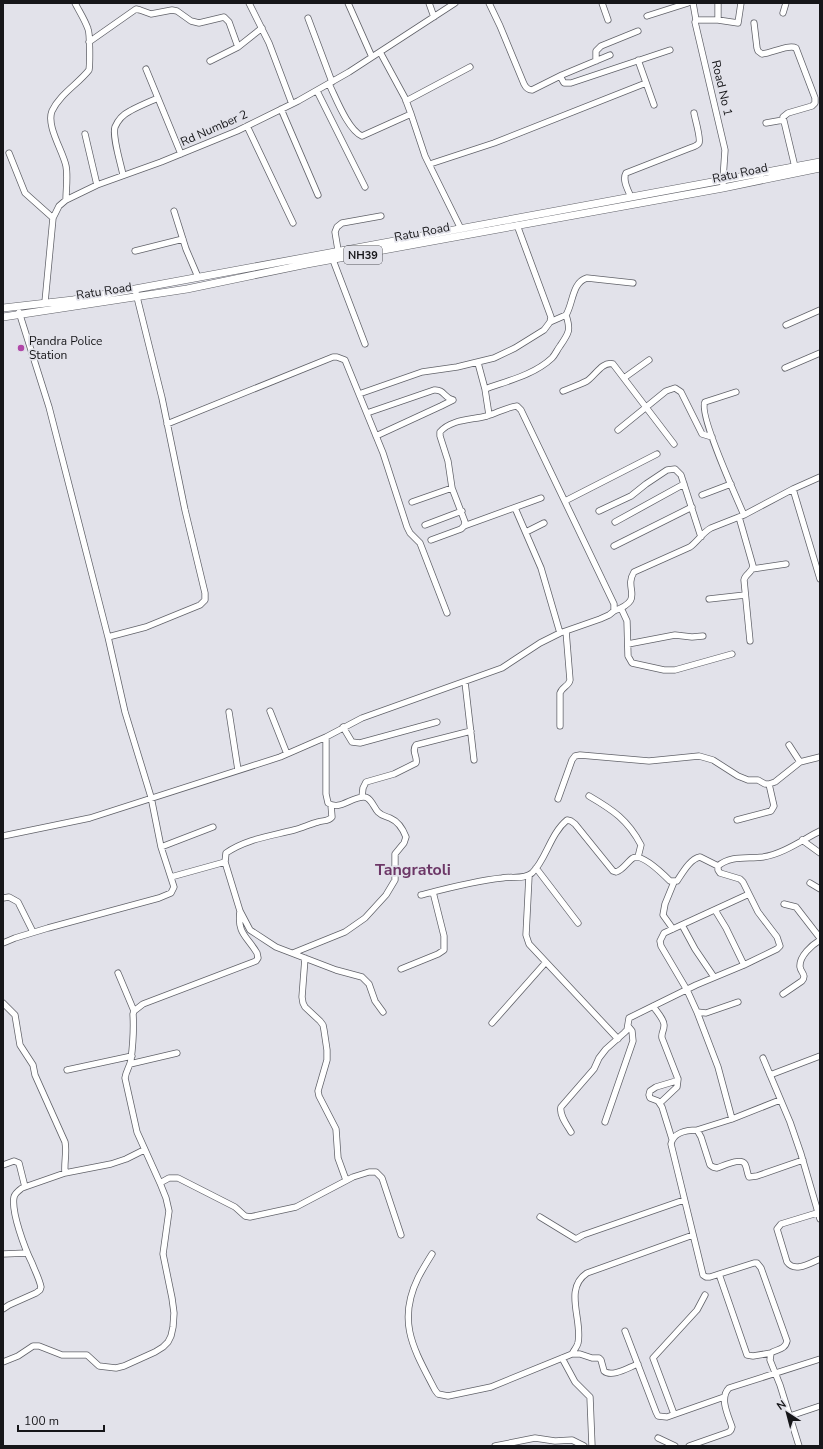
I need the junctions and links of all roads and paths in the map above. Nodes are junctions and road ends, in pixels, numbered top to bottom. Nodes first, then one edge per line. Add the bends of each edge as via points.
1 (75, 3) edge
2 (249, 3) edge
3 (348, 3) edge
4 (429, 3) edge
5 (455, 3) edge
6 (489, 3) edge
7 (602, 3) edge
8 (688, 3) edge
9 (693, 3) edge
10 (718, 3) edge
11 (741, 3) edge
12 (786, 3) edge
13 (782, 13) dead end
14 (647, 16) dead end
15 (434, 17) junction
16 (308, 18) dead end
17 (608, 20) dead end
18 (696, 20) junction
19 (718, 20) junction
20 (754, 23) dead end
21 (262, 28) junction
22 (638, 31) dead end
23 (89, 42) junction
24 (238, 47) junction
25 (670, 50) dead end
26 (380, 52) junction
27 (610, 55) dead end
28 (372, 57) junction
29 (638, 60) junction
30 (210, 61) dead end
31 (596, 61) junction
32 (470, 67) dead end
33 (146, 68) dead end
34 (560, 76) junction
35 (330, 83) junction
36 (646, 83) junction
37 (317, 91) junction
38 (158, 98) junction
39 (406, 101) junction
40 (292, 104) junction
41 (654, 105) dead end
42 (281, 109) junction
43 (694, 113) dead end
44 (412, 114) junction
45 (783, 120) junction
46 (766, 123) dead end
47 (247, 126) junction
48 (86, 134) dead end
49 (9, 153) dead end
50 (181, 154) junction
51 (820, 162) edge
52 (430, 164) junction
53 (795, 167) junction
54 (820, 168) edge
55 (123, 175) junction
56 (723, 179) junction
57 (97, 185) junction
58 (365, 187) dead end
59 (723, 188) junction
60 (318, 196) dead end
61 (631, 197) junction
62 (66, 200) junction
63 (174, 212) dead end
64 (381, 216) dead end
65 (53, 218) junction
66 (293, 223) dead end
67 (516, 225) junction
68 (460, 229) junction
69 (183, 239) junction
70 (338, 250) junction
71 (135, 252) dead end
72 (333, 260) junction
73 (198, 277) junction
74 (634, 283) dead end
75 (135, 289) junction
76 (136, 298) junction
77 (45, 302) junction
78 (17, 306) junction
79 (3, 308) edge
80 (820, 310) edge
81 (21, 315) junction
82 (566, 315) junction
83 (3, 317) edge
84 (550, 322) junction
85 (786, 325) dead end
86 (364, 344) dead end
87 (820, 353) edge
88 (650, 360) dead end
89 (478, 363) junction
90 (785, 368) dead end
91 (624, 378) junction
92 (485, 389) junction
93 (563, 391) dead end
94 (736, 392) dead end
95 (359, 394) junction
96 (646, 407) junction
97 (367, 413) junction
98 (489, 415) junction
99 (167, 424) junction
100 (618, 430) dead end
101 (376, 436) junction
102 (712, 438) junction
103 (674, 444) dead end
104 (657, 454) dead end
105 (820, 477) edge
106 (684, 484) junction
107 (731, 484) junction
108 (452, 488) junction
109 (794, 489) junction
110 (702, 495) dead end
111 (541, 498) dead end
112 (566, 501) junction
113 (412, 502) dead end
114 (692, 507) junction
115 (515, 508) junction
116 (462, 511) junction
117 (599, 511) dead end
118 (742, 516) junction
119 (614, 522) dead end
120 (544, 523) dead end
121 (425, 525) dead end
122 (464, 526) junction
123 (526, 532) junction
124 (701, 537) junction
125 (431, 540) dead end
126 (614, 546) dead end
127 (786, 564) dead end
128 (752, 570) junction
129 (820, 579) edge
130 (745, 595) junction
131 (709, 599) dead end
132 (621, 608) junction
133 (614, 610) junction
134 (447, 613) dead end
135 (566, 631) junction
136 (560, 633) junction
137 (703, 636) dead end
138 (108, 637) junction
139 (750, 641) dead end
140 (628, 644) junction
141 (732, 654) dead end
142 (465, 682) junction
143 (270, 711) dead end
144 (229, 712) dead end
145 (437, 722) dead end
146 (560, 726) dead end
147 (343, 727) junction
148 (471, 731) junction
149 (326, 737) junction
150 (789, 745) dead end
151 (287, 754) junction
152 (820, 757) edge
153 (474, 760) dead end
154 (800, 762) junction
155 (238, 770) junction
156 (770, 784) junction
157 (590, 796) dead end
158 (151, 797) junction
159 (362, 797) junction
160 (558, 799) dead end
161 (332, 805) junction
162 (737, 820) dead end
163 (213, 827) dead end
164 (820, 831) edge
165 (3, 836) edge
166 (802, 840) junction
167 (161, 847) junction
168 (820, 854) edge
169 (638, 857) junction
170 (225, 862) junction
171 (718, 866) junction
172 (536, 868) junction
173 (529, 876) junction
174 (171, 877) junction
175 (674, 882) junction
176 (810, 882) dead end
177 (820, 889) edge
178 (433, 892) junction
179 (749, 894) junction
180 (421, 895) dead end
181 (3, 898) edge
182 (784, 904) dead end
183 (716, 910) junction
184 (240, 912) junction
185 (578, 923) dead end
186 (682, 925) junction
187 (673, 929) junction
188 (33, 932) junction
189 (820, 939) edge
190 (3, 942) edge
191 (293, 953) junction
192 (305, 958) junction
193 (546, 962) junction
194 (744, 965) junction
195 (401, 969) dead end
196 (118, 973) dead end
197 (714, 977) junction
198 (687, 990) junction
199 (783, 994) dead end
200 (738, 1002) dead end
201 (3, 1003) edge
202 (653, 1006) junction
203 (134, 1011) junction
204 (383, 1012) dead end
205 (698, 1012) junction
206 (492, 1023) dead end
207 (628, 1026) junction
208 (618, 1039) junction
209 (177, 1053) dead end
210 (132, 1056) junction
211 (820, 1056) edge
212 (763, 1058) dead end
213 (130, 1064) junction
214 (67, 1070) dead end
215 (770, 1075) junction
216 (678, 1079) junction
217 (780, 1100) junction
218 (660, 1103) junction
219 (732, 1119) junction
220 (605, 1122) dead end
221 (696, 1130) junction
222 (572, 1132) dead end
223 (672, 1138) junction
224 (144, 1150) junction
225 (803, 1160) junction
226 (3, 1165) edge
227 (65, 1173) junction
228 (346, 1180) junction
229 (160, 1183) junction
230 (25, 1187) junction
231 (684, 1200) junction
232 (819, 1216) edge
233 (540, 1217) dead end
234 (401, 1235) dead end
235 (693, 1235) junction
236 (27, 1253) junction
237 (3, 1254) edge
238 (432, 1254) dead end
239 (820, 1259) edge
240 (719, 1274) junction
241 (705, 1294) dead end
242 (3, 1309) edge
243 (625, 1331) dead end
244 (771, 1353) junction
245 (572, 1354) junction
246 (562, 1358) junction
247 (820, 1359) edge
248 (3, 1362) edge
249 (638, 1364) junction
250 (775, 1373) junction
251 (724, 1397) junction
252 (820, 1406) edge
253 (674, 1414) junction
254 (790, 1416) junction
255 (658, 1438) dead end
256 (496, 1446) edge
257 (584, 1446) edge
258 (592, 1446) edge
259 (675, 1446) edge
260 (689, 1446) edge
261 (799, 1446) edge

1 - 23 street via 88,28
2 - 21 street
3 - 28 street
4 - 15 street
5 - 15 street, Rd Number 2
6 - 34 street via 527,88 532,90
7 - 17 street
8 - 14 street
9 - 18 street, Road No 1
10 - 19 street
11 - 19 street via 738,23
12 - 13 street
15 - 26 street, Rd Number 2
16 - 35 street
18 - 19 street
18 - 56 street, Road No 1 via 725,150
20 - 45 street via 757,48 762,54 789,47 796,48 815,98 812,106 788,113
21 - 24 street
21 - 40 street
22 - 31 street via 601,46 596,51
23 - 24 street via 136,9 151,14 172,10 180,12 195,23 224,17 229,22
23 - 62 street via 89,70 60,99 52,112 51,125 67,168
24 - 30 street
25 - 29 street
26 - 28 street, Rd Number 2
26 - 39 street
27 - 31 street
28 - 35 street, Rd Number 2
29 - 34 street via 570,83 564,83
29 - 36 street
31 - 34 street
32 - 39 street
33 - 38 street
35 - 37 street, Rd Number 2
35 - 44 street via 349,123 362,136
36 - 41 street
36 - 52 street via 494,143
37 - 40 street, Rd Number 2
37 - 58 street
38 - 50 street
38 - 55 street via 130,111 116,126 114,131
39 - 44 street
40 - 42 street, Rd Number 2
42 - 47 street, Rd Number 2
42 - 60 street
43 - 61 street via 700,138 697,145 626,173 624,180
44 - 52 street
45 - 46 street
45 - 53 street
47 - 50 street, Rd Number 2
47 - 66 street
48 - 57 street
49 - 65 street via 25,193
50 - 55 street, Rd Number 2
51 - 53 main road, Ratu Road
52 - 68 street
53 - 56 main road, Ratu Road
54 - 59 main road, Ratu Road
55 - 57 street, Rd Number 2
56 - 59 street, Road No 1
56 - 61 main road, Ratu Road
57 - 62 street, Rd Number 2
59 - 67 main road, Ratu Road / NH39
61 - 68 main road, Ratu Road
62 - 65 street, Rd Number 2 via 59,206
63 - 69 street
64 - 70 street via 342,223 335,232
65 - 77 street, Rd Number 2
67 - 72 main road, Ratu Road / NH39
67 - 84 street via 551,317
68 - 70 main road, Ratu Road
69 - 71 street
69 - 73 street
70 - 73 main road, Ratu Road
72 - 76 main road, Ratu Road / NH39
72 - 86 street
73 - 75 main road, Ratu Road
74 - 82 street via 583,279 577,285
75 - 76 street
75 - 77 main road, Ratu Road via 73,300
76 - 81 main road, Ratu Road / NH39
76 - 99 street
77 - 78 main road, Ratu Road
78 - 79 main road, Ratu Road
78 - 81 street
80 - 85 street
81 - 83 main road, Ratu Road / NH39
81 - 138 street via 49,407
82 - 84 street
82 - 92 street via 568,334 553,357 531,372
84 - 89 street via 544,330 515,348
87 - 90 street
88 - 91 street
89 - 92 street
89 - 95 street via 422,372
91 - 93 street via 613,364 608,364 585,382
91 - 96 street
92 - 98 street
94 - 102 street via 705,402
95 - 97 street
95 - 99 street via 345,360 333,357
96 - 100 street
96 - 102 street via 670,389 677,389 702,434
96 - 103 street
97 - 101 street
97 - 101 street via 439,389 453,400
98 - 108 street via 462,420 440,432
98 - 112 street via 520,407
99 - 138 street via 205,600 200,605 146,627
101 - 134 street via 407,527 420,543
102 - 107 street
104 - 112 street
105 - 109 street
106 - 114 street
106 - 117 street via 678,471 671,469 654,478 627,499
106 - 119 street
107 - 110 street
107 - 118 street
108 - 113 street
108 - 116 street
109 - 118 street
109 - 129 street
111 - 115 street
112 - 133 street via 614,604
114 - 124 street
114 - 126 street
115 - 122 street
115 - 123 street
116 - 121 street
116 - 122 street
118 - 124 street via 706,530
118 - 128 street
120 - 123 street
122 - 125 street
123 - 136 street via 541,568
124 - 132 street via 696,543 634,572 631,576 630,602
127 - 128 street
128 - 130 street via 745,577
130 - 131 street
130 - 139 street
132 - 133 street
132 - 140 street via 626,621
133 - 135 street via 600,619
135 - 136 street
135 - 146 street via 570,682 560,693
136 - 142 street via 502,668
137 - 140 street via 676,635
138 - 158 street via 125,712
140 - 141 street via 628,656 632,663 664,670 682,668
142 - 147 street
142 - 148 street
143 - 151 street
144 - 155 street
145 - 147 street via 360,743 352,742
147 - 149 street
148 - 153 street
148 - 159 street via 416,745 416,763 394,774 366,782
149 - 151 street
149 - 161 street via 326,794 328,803
150 - 154 street
151 - 155 street
152 - 154 street
154 - 156 street
155 - 158 street
156 - 160 street via 748,780 713,760 699,756 649,761 580,755 572,760
156 - 162 street via 774,809
157 - 169 street via 623,820 641,845
158 - 165 street via 90,818
158 - 167 street
159 - 161 street
159 - 191 street via 366,797 379,813 395,821 405,834 405,839 395,854 395,880 386,895 357,925
161 - 170 street via 331,819 261,837 226,853
163 - 167 street
164 - 166 street
166 - 168 street
166 - 171 street via 773,854 734,858
167 - 174 street
169 - 172 street via 620,871 613,871 575,824 567,820 560,826
169 - 175 street
170 - 174 street
170 - 184 street
171 - 175 street via 700,856 696,857
171 - 179 street via 720,873 740,879
172 - 173 street
172 - 185 street
173 - 178 street via 477,881
173 - 193 street via 526,935 529,944
174 - 188 street via 174,887 166,896
175 - 187 street via 663,911 665,919
176 - 177 street
178 - 180 street
178 - 195 street via 444,936 444,950
179 - 183 street
179 - 194 street via 758,912 777,937 780,946
181 - 188 street via 14,898 18,902
182 - 189 street via 796,907
183 - 186 street
183 - 194 street
184 - 191 street via 250,930 276,947
184 - 203 street via 241,931 257,953 256,961 143,1004
186 - 187 street
186 - 197 street
187 - 198 street via 664,933 660,941 661,946
188 - 190 street
189 - 199 street via 807,951 801,962 800,969 804,975 802,981
191 - 192 street
192 - 204 street via 362,977 369,984 375,1001
192 - 228 street via 303,1003 323,1025 327,1050 327,1060 318,1091 336,1129 338,1158
193 - 206 street
193 - 208 street
194 - 197 street
196 - 203 street
197 - 198 street
198 - 202 street
198 - 205 street
200 - 205 street via 706,1013
201 - 227 street via 15,1015 20,1045 35,1069 65,1142
202 - 207 street via 629,1018
202 - 216 street via 663,1022 665,1029 661,1034 662,1038
203 - 210 street
205 - 219 street via 718,1067
207 - 208 street
207 - 220 street via 632,1031 633,1041
208 - 222 street via 606,1049 594,1069 561,1106 562,1116
209 - 213 street
210 - 213 street
210 - 214 street
211 - 215 street
212 - 215 street
213 - 224 street via 126,1078 137,1132
215 - 217 street
216 - 218 street via 677,1087
216 - 218 street via 650,1091 650,1098
217 - 219 street
217 - 225 street
218 - 223 street
219 - 221 street
221 - 223 street
221 - 225 street via 713,1167 742,1161 750,1177 753,1177
223 - 231 street via 671,1144
224 - 227 street via 111,1164
224 - 229 street
225 - 232 street
226 - 230 street via 19,1163
227 - 230 street
228 - 229 street via 301,1205 250,1217 178,1178 169,1178
228 - 234 street via 369,1172 380,1174
229 - 248 street via 169,1211 163,1254 174,1313 168,1342 155,1352 116,1368 99,1366 87,1355 62,1355 39,1346 32,1346
230 - 236 street via 16,1192 13,1205
231 - 233 street via 576,1239
231 - 235 street
232 - 239 street via 781,1224 777,1229 790,1266 797,1268
235 - 240 street via 703,1275 710,1277
235 - 245 street via 581,1277 575,1303 578,1343
236 - 237 street
236 - 242 street via 40,1282 40,1290
238 - 246 street via 414,1288 408,1317 414,1349 438,1394 448,1396 491,1387
240 - 244 street via 747,1355
240 - 244 street via 748,1264 759,1264 787,1341 782,1348
241 - 253 street via 697,1310 653,1358
243 - 249 street
244 - 250 street via 770,1360
245 - 246 street
245 - 249 street via 599,1358 604,1370 609,1374
246 - 258 street via 575,1382 590,1397
247 - 250 street
249 - 253 street via 658,1416 667,1418
250 - 251 street via 729,1388
250 - 254 street
251 - 253 street
251 - 260 street via 731,1430
252 - 254 street
254 - 261 street
255 - 259 street
256 - 257 street via 535,1438 572,1440

